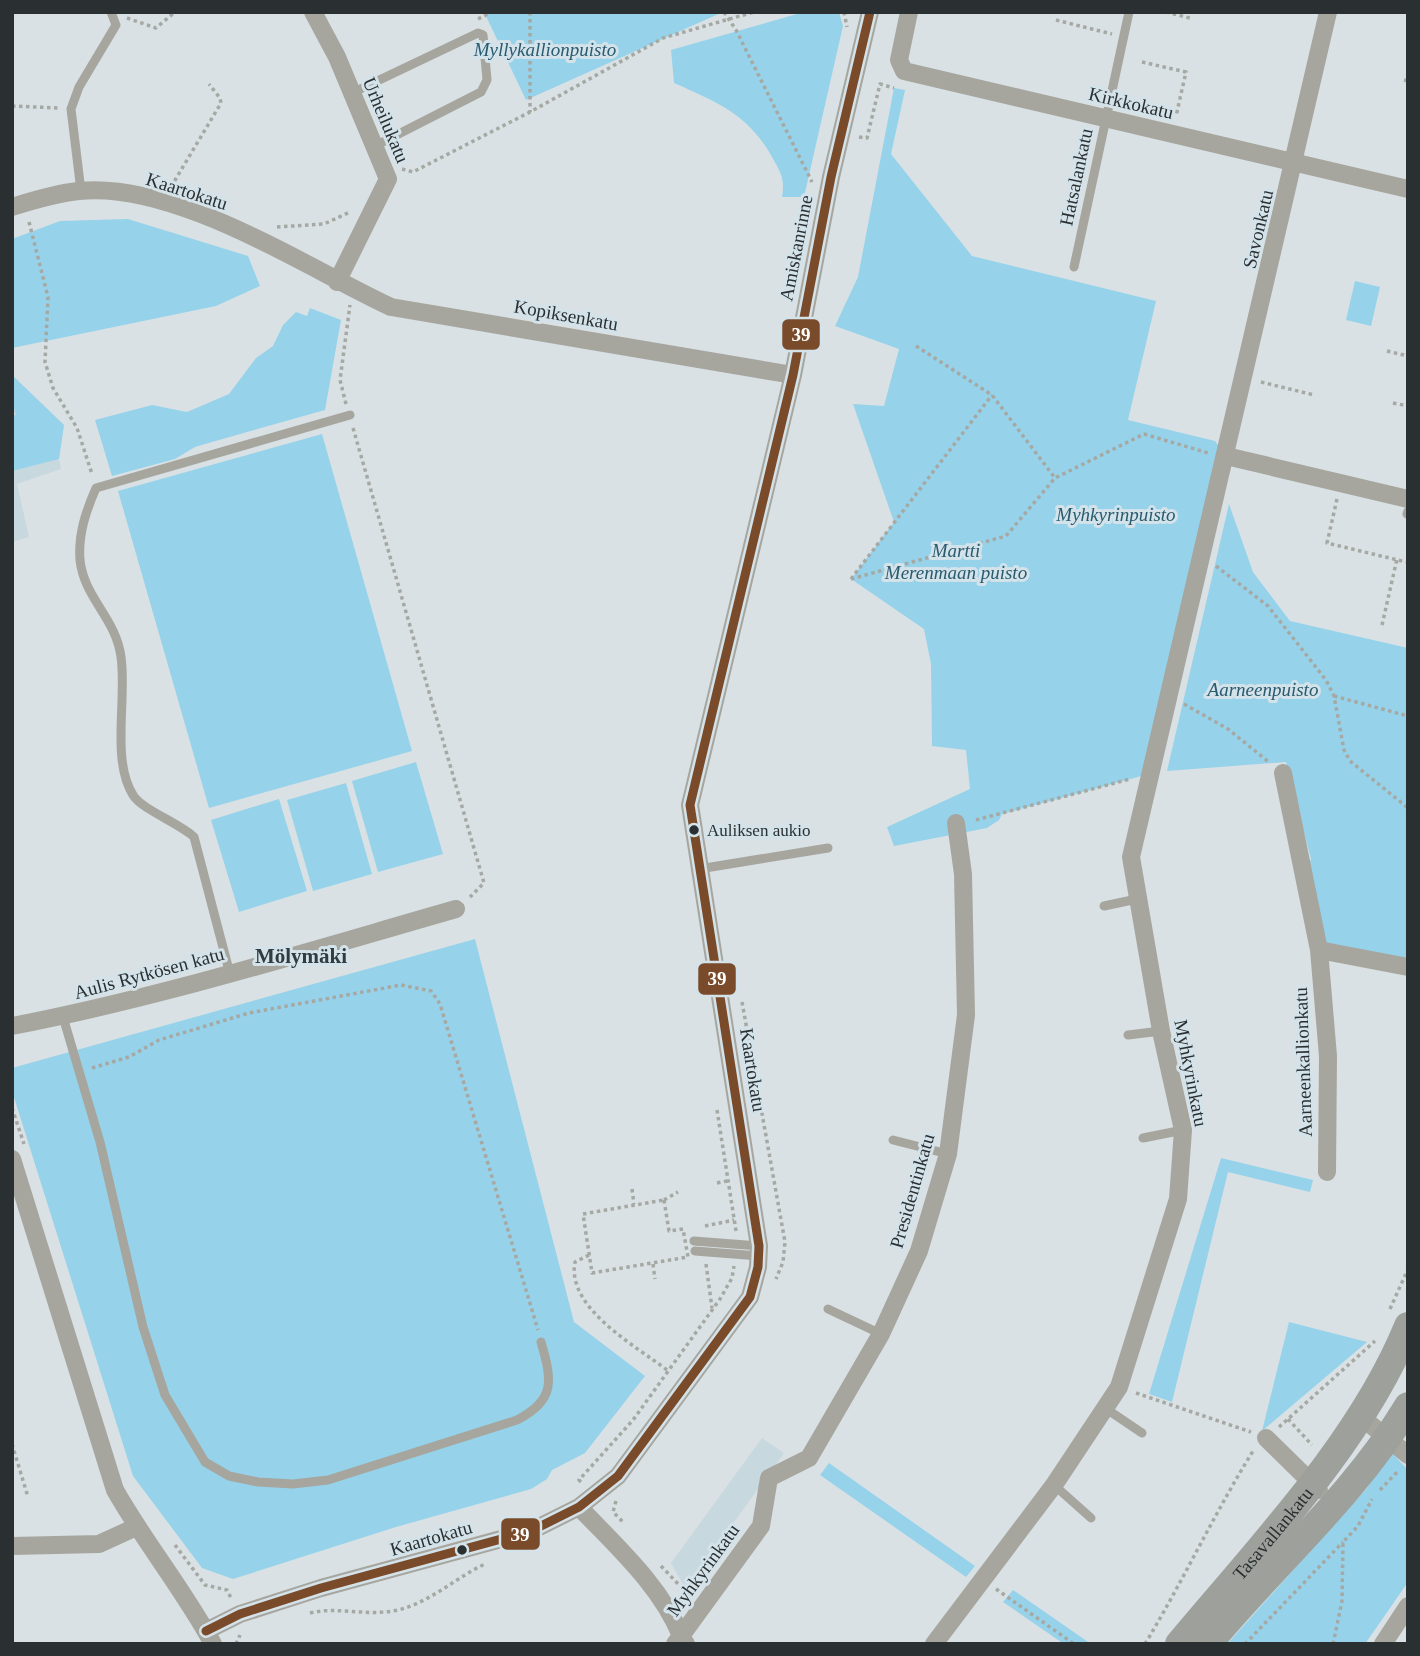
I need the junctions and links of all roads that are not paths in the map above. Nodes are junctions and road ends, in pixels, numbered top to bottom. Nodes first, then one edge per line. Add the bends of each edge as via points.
1 (313, 12) edge
2 (870, 12) edge
3 (909, 12) edge
4 (1129, 12) edge
5 (1328, 12) edge
6 (113, 15) edge
7 (352, 93) junction
8 (1107, 119) junction
9 (375, 146) junction
10 (1295, 163) junction
11 (1408, 189) edge
12 (81, 191) junction
13 (16, 215) edge
14 (1074, 267) dead end
15 (339, 290) junction
16 (793, 375) junction
17 (350, 415) road end
18 (1219, 455) junction
19 (1407, 508) edge
20 (1283, 773) road end
21 (956, 823) dead end
22 (695, 844) joint
23 (828, 848) dead end
24 (699, 869) junction
25 (1137, 900) junction
26 (1104, 906) dead end
27 (456, 909) road end
28 (1319, 950) junction
29 (1408, 967) edge
30 (230, 974) junction
31 (63, 1017) junction
32 (12, 1026) edge
33 (1161, 1031) junction
34 (1128, 1035) dead end
35 (1183, 1130) junction
36 (1143, 1138) dead end
37 (893, 1140) dead end
38 (19, 1153) edge
39 (948, 1154) junction
40 (1327, 1172) dead end
41 (694, 1246) dead end
42 (759, 1251) junction
43 (828, 1309) dead end
44 (1408, 1326) edge
45 (881, 1334) junction
46 (541, 1342) road end
47 (1408, 1406) edge
48 (1105, 1408) junction
49 (1360, 1416) junction
50 (1142, 1433) dead end
51 (1266, 1438) road end
52 (1401, 1451) edge
53 (769, 1478) joint
54 (1311, 1482) junction
55 (1054, 1485) junction
56 (587, 1502) junction
57 (1334, 1505) junction
58 (1091, 1518) dead end
59 (136, 1527) junction
60 (12, 1546) edge
61 (1408, 1606) edge
62 (209, 1637) edge
63 (681, 1641) edge
64 (934, 1644) edge
65 (1179, 1644) edge
66 (1208, 1644) edge
67 (1383, 1644) edge

1 - 7 street, Urheilukatu
2 - 16 street, Amiskanrinne via 831,177
3 - 8 street, Kirkkokatu via 899,60 904,71
4 - 8 lane, Hatsalankatu
5 - 10 street, Savonkatu
6 - 12 lane via 116,25 71,109
7 - 9 street, Urheilukatu
7 - 9 lane via 482,35 487,80 481,92
8 - 10 street, Kirkkokatu
8 - 14 lane, Hatsalankatu
9 - 15 street, Urheilukatu via 388,179
10 - 11 street, Kirkkokatu
10 - 18 street, Savonkatu
12 - 13 street, Kaartokatu
12 - 15 street, Kaartokatu via 136,196 210,218 283,251
15 - 16 street, Kopiksenkatu via 391,306
16 - 22 street, Amiskanrinne via 690,805
17 - 30 lane via 96,488 86,510 80,560 84,584 108,617 121,655 122,757 127,781 134,798 194,837
18 - 19 street
18 - 25 street, Myhkyrinkatu via 1202,557 1131,857
20 - 28 street, Aarneenkallionkatu
21 - 39 street, Presidentinkatu via 963,874 966,1015
22 - 24 street, Kaartokatu
23 - 24 lane
24 - 42 street, Kaartokatu
25 - 26 lane
25 - 33 street, Myhkyrinkatu
27 - 30 street, Aulis Rytkösen katu
28 - 29 street
28 - 40 street, Aarneenkallionkatu via 1328,1056
30 - 31 street, Aulis Rytkösen katu
31 - 32 street, Aulis Rytkösen katu
31 - 46 lane via 100,1142 143,1327 165,1395 205,1462 229,1476 293,1484 327,1480 517,1420 536,1410 548,1391 551,1375
33 - 34 lane
33 - 35 street, Myhkyrinkatu
35 - 36 lane
35 - 48 street, Myhkyrinkatu via 1178,1199 1119,1387
37 - 39 lane
38 - 59 street, Kaartokatu via 115,1490
39 - 45 street, Presidentinkatu via 919,1251
41 - 42 lane
42 - 56 street, Kaartokatu via 754,1285 743,1309 618,1476
43 - 45 lane
44 - 49 main road, Tasavallankatu
45 - 53 street, Presidentinkatu via 810,1458
47 - 52 main road, Tasavallankatu
48 - 50 lane
48 - 55 street, Myhkyrinkatu
49 - 52 street
49 - 54 main road, Tasavallankatu
51 - 54 street
52 - 57 main road, Tasavallankatu
53 - 63 street, Myhkyrinkatu via 761,1526
54 - 57 street
54 - 65 main road, Tasavallankatu
55 - 58 lane
55 - 64 street, Myhkyrinkatu
56 - 62 street, Kaartokatu via 531,1531 240,1614
56 - 63 street via 598,1526 673,1615
57 - 66 main road, Tasavallankatu
59 - 60 street via 99,1544
59 - 62 street, Kaartokatu
61 - 67 street

